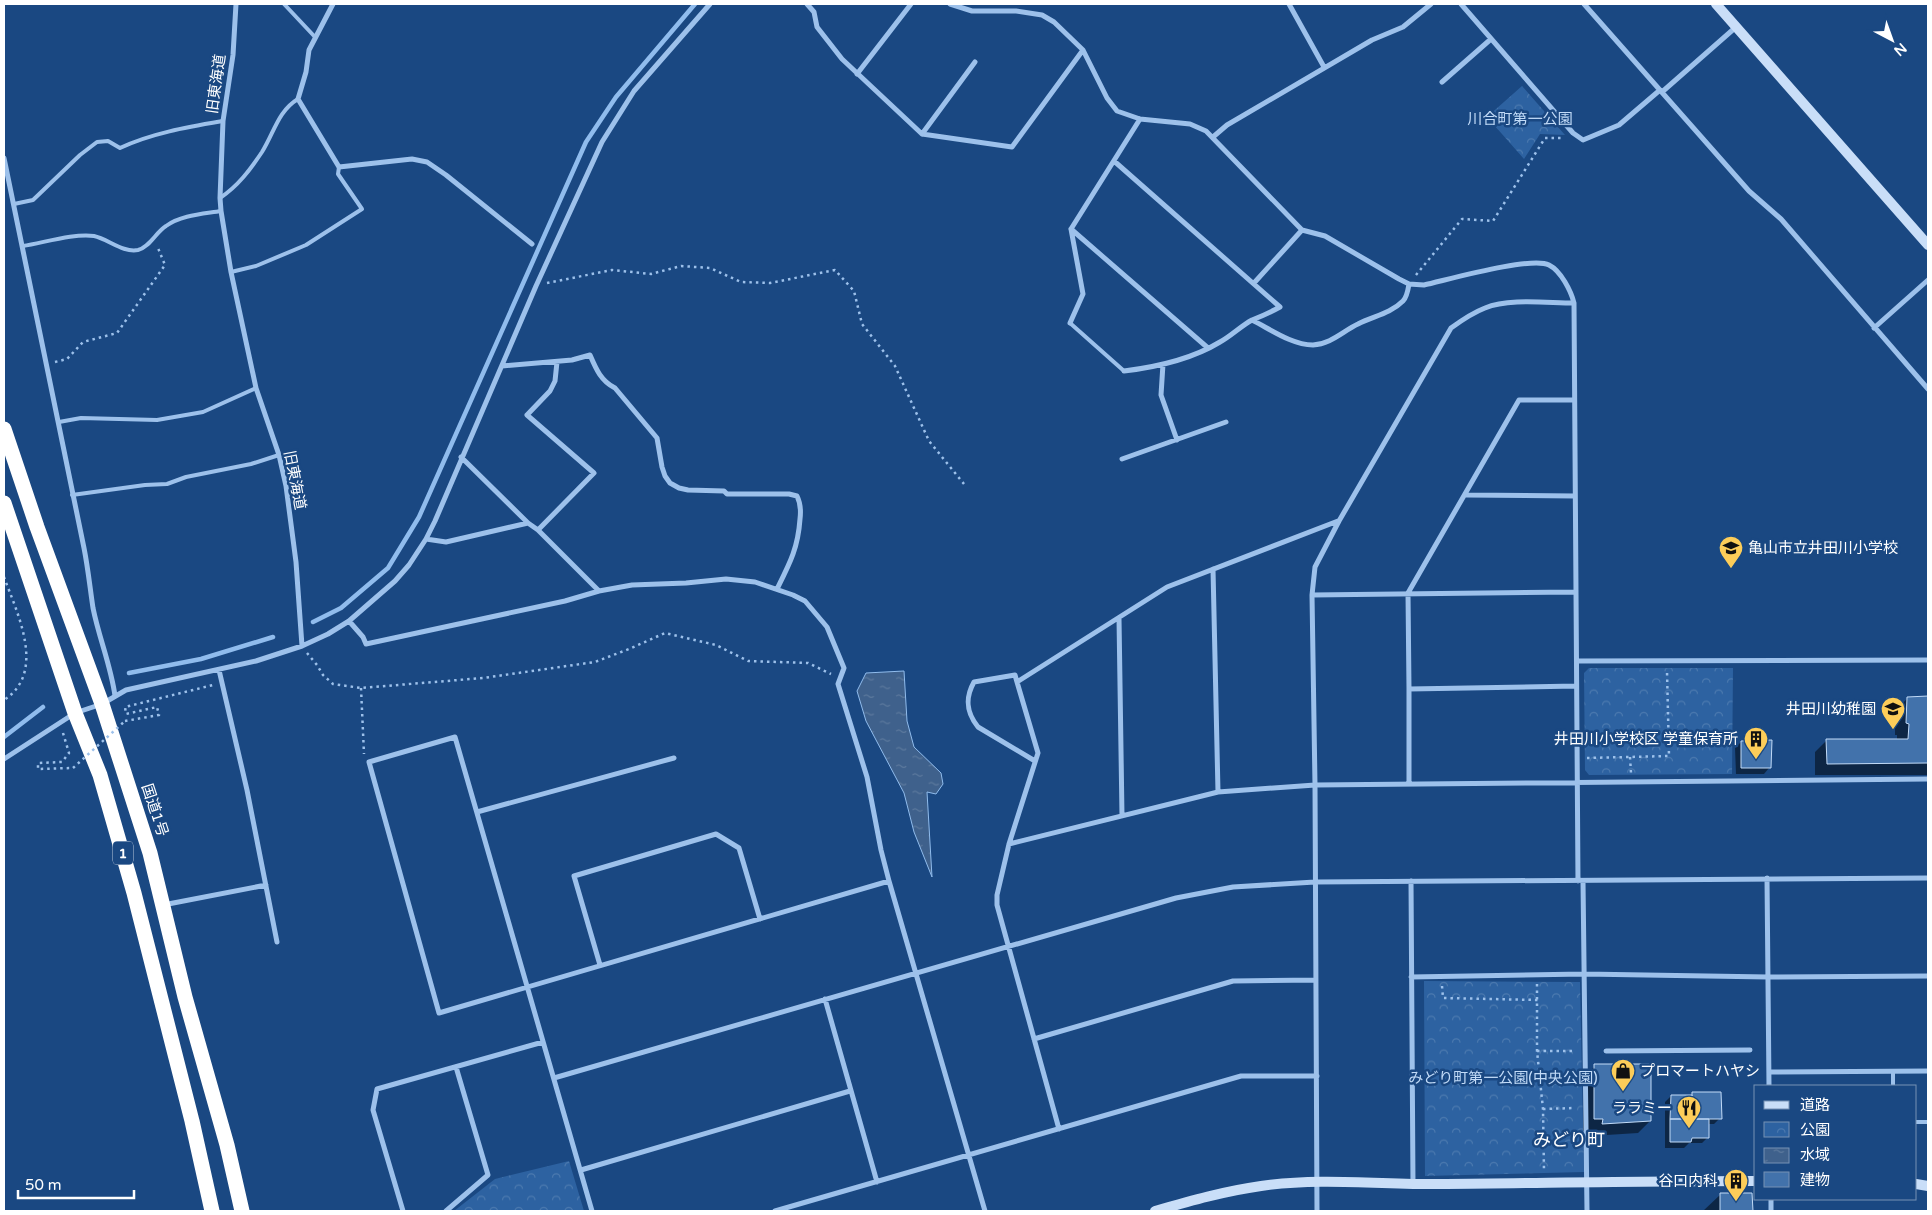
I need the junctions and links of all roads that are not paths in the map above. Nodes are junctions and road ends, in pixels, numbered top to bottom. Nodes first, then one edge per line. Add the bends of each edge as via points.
1 (236, 4) edge
2 (284, 4) edge
3 (333, 4) edge
4 (710, 4) edge
5 (807, 4) edge
6 (911, 4) edge
7 (950, 4) edge
8 (1289, 4) edge
9 (1431, 4) edge
10 (1462, 4) edge
11 (1584, 4) edge
12 (1716, 4) edge
13 (1736, 27) junction
14 (315, 37) junction
15 (1491, 39) junction
16 (1083, 50) junction
17 (975, 62) dead end
18 (1324, 67) junction
19 (857, 74) junction
20 (1442, 82) dead end
21 (1661, 91) junction
22 (298, 99) junction
23 (1140, 119) junction
24 (223, 121) junction
25 (922, 134) junction
26 (1213, 137) junction
27 (4, 158) edge
28 (1114, 161) junction
29 (339, 167) junction
30 (220, 198) junction
31 (14, 204) junction
32 (221, 211) junction
33 (1071, 229) junction
34 (1302, 230) junction
35 (532, 244) dead end
36 (1928, 245) edge
37 (23, 246) junction
38 (231, 272) junction
39 (1928, 280) edge
40 (1254, 284) junction
41 (1409, 284) junction
42 (1574, 303) junction
43 (1252, 320) junction
44 (1070, 323) joint
45 (1874, 328) junction
46 (1208, 348) junction
47 (557, 362) junction
48 (1162, 364) junction
49 (502, 366) junction
50 (1124, 371) joint
51 (256, 388) junction
52 (1928, 389) edge
53 (1574, 400) junction
54 (59, 422) junction
55 (1226, 422) dead end
56 (4, 429) edge
57 (1177, 440) junction
58 (279, 455) junction
59 (461, 457) junction
60 (1122, 459) dead end
61 (1466, 494) junction
62 (72, 495) junction
63 (1576, 496) junction
64 (4, 504) edge
65 (1339, 521) junction
66 (528, 523) junction
67 (538, 530) junction
68 (426, 539) junction
69 (1213, 569) junction
70 (776, 589) junction
71 (599, 591) junction
72 (1576, 592) junction
73 (1408, 593) junction
74 (1312, 595) junction
75 (1119, 618) junction
76 (349, 621) junction
77 (302, 646) junction
78 (1928, 660) edge
79 (1577, 661) junction
80 (219, 670) junction
81 (1017, 682) junction
82 (1576, 686) junction
83 (1409, 689) junction
84 (116, 696) junction
85 (102, 704) junction
86 (76, 713) junction
87 (674, 758) dead end
88 (4, 760) edge
89 (1035, 761) junction
90 (1928, 779) edge
91 (1409, 783) junction
92 (1578, 783) junction
93 (1315, 785) junction
94 (1218, 792) junction
95 (477, 812) junction
96 (1122, 816) junction
97 (1009, 844) junction
98 (1767, 878) junction
99 (1928, 878) edge
100 (889, 881) junction
101 (1412, 881) junction
102 (1581, 881) junction
103 (1315, 882) junction
104 (266, 885) junction
105 (163, 905) junction
106 (760, 919) junction
107 (277, 942) dead end
108 (1008, 946) junction
109 (600, 966) junction
110 (916, 974) junction
111 (1584, 974) junction
112 (1928, 976) edge
113 (1411, 977) junction
114 (1768, 977) junction
115 (1316, 980) junction
116 (526, 986) junction
117 (825, 999) junction
118 (1034, 1039) junction
119 (543, 1042) junction
120 (1606, 1050) dead end
121 (1750, 1050) dead end
122 (456, 1068) junction
123 (1892, 1071) junction
124 (1928, 1071) edge
125 (1769, 1072) junction
126 (1317, 1076) junction
127 (554, 1078) junction
128 (1769, 1085) edge
129 (1892, 1085) edge
130 (850, 1091) junction
131 (1060, 1129) junction
132 (969, 1156) junction
133 (581, 1170) junction
134 (1587, 1181) junction
135 (1754, 1181) edge
136 (877, 1182) junction
137 (1316, 1182) junction
138 (1413, 1185) junction
139 (212, 1211) edge
140 (242, 1211) edge
141 (403, 1211) edge
142 (446, 1211) edge
143 (592, 1211) edge
144 (775, 1211) edge
145 (985, 1211) edge
146 (1155, 1211) edge
147 (1317, 1211) edge
148 (1587, 1211) edge

1 - 24 street, 旧東海道 via 233,55
2 - 14 lane
3 - 14 street
4 - 49 street via 624,106 595,157
5 - 19 street via 814,12 816,27
6 - 19 street
7 - 16 street via 972,11 1006,10 1042,15
8 - 18 street
9 - 18 street via 1403,27
10 - 15 street
11 - 21 street
12 - 13 street
13 - 21 street
13 - 36 street
14 - 22 street via 308,50
15 - 20 street
15 - 21 street via 1573,133 1583,140 1620,125
16 - 23 street via 1117,111
16 - 25 street via 1012,147
17 - 25 street
18 - 26 street via 1227,125
19 - 25 street
21 - 45 street via 1749,191 1781,219
22 - 29 street
22 - 30 lane via 287,106 262,152 235,188
23 - 26 street via 1190,124
23 - 28 street
24 - 30 street, 旧東海道
24 - 31 lane via 141,138 120,148 108,140 98,142 33,200
26 - 34 street
27 - 31 street
28 - 33 street
28 - 40 street
29 - 35 street via 412,159 427,162
29 - 38 lane via 338,174 362,209 306,245 256,266
30 - 32 street, 旧東海道
31 - 37 street
32 - 37 lane via 172,223 139,250 129,250 95,236
32 - 38 street, 旧東海道
33 - 44 street via 1084,294
33 - 46 street
34 - 40 street
34 - 41 street via 1325,236
37 - 54 street
38 - 51 street, 旧東海道
39 - 45 street
40 - 43 street via 1280,307
41 - 42 street via 1424,285 1536,263 1549,265 1560,276
41 - 43 street via 1405,299 1394,309 1324,343 1298,343
42 - 53 street
42 - 65 street via 1502,302 1470,315 1451,328
43 - 46 street
44 - 50 lane
45 - 52 street
46 - 48 street
47 - 49 street
47 - 67 street via 555,381 550,391 527,415 594,473
47 - 70 street via 590,355 598,374 615,388 657,438 665,476 679,488 724,490 726,494 797,496 801,506 795,553
48 - 50 street
48 - 57 street via 1161,395
49 - 59 street
51 - 54 lane via 194,414 157,420 81,418
51 - 58 street, 旧東海道
53 - 61 street via 1519,400
53 - 63 street
54 - 62 street
55 - 57 street
56 - 85 highway, 国道1号 / 1
57 - 60 street
58 - 62 lane via 167,484
58 - 77 street, 旧東海道 via 296,562
59 - 66 street
59 - 68 street
61 - 63 street
61 - 73 street
62 - 84 street via 94,610
63 - 72 street
64 - 86 highway, 1
65 - 69 street
65 - 74 street via 1315,567
66 - 67 street
66 - 68 street via 446,542
67 - 71 street
68 - 76 street via 395,581
69 - 75 street via 1167,587
69 - 94 street
70 - 71 street via 756,582 726,579 632,585
70 - 100 street via 805,601 827,627 844,668 838,684 867,776
71 - 76 street via 366,644
72 - 73 street
72 - 79 street
73 - 74 street
73 - 83 street
74 - 93 street
75 - 81 street
75 - 96 street
76 - 77 street
77 - 80 street
78 - 79 street
79 - 82 street
80 - 84 street via 126,690
80 - 104 street
81 - 89 street via 1038,753
81 - 89 street via 1015,675 974,682 967,695 971,719 978,727
82 - 83 street
82 - 92 street
83 - 91 street
84 - 85 street
85 - 86 street
85 - 105 highway, 国道1号 / 1
86 - 88 street
86 - 139 highway, 1 via 100,775 134,893
87 - 95 street
89 - 97 street
90 - 92 street
91 - 92 street
91 - 93 street
92 - 102 street
93 - 94 street
93 - 103 street
94 - 96 street
95 - 116 street
95 - 116 street via 455,737 369,762 439,1013
96 - 97 street
97 - 108 street via 997,895
98 - 99 street
98 - 102 street
98 - 114 street
100 - 106 street
100 - 110 street
101 - 102 street
101 - 103 street
101 - 113 street
102 - 111 street
103 - 108 street via 1217,889
103 - 115 street
104 - 105 street
104 - 107 street
105 - 140 highway, 国道1号 / 1
106 - 109 street
106 - 109 street via 739,848 716,834 574,876
108 - 110 street
108 - 118 street
109 - 116 street
110 - 117 street
110 - 132 street
111 - 113 street
111 - 114 street
111 - 134 street
112 - 114 street
113 - 138 street
114 - 125 street
115 - 118 street via 1233,981
115 - 126 street
116 - 119 street
117 - 127 street
117 - 130 street
118 - 131 street
119 - 122 street
119 - 127 street
120 - 121 street
122 - 141 street via 377,1089 373,1110
122 - 142 street via 488,1175
123 - 124 street
123 - 125 street
123 - 129 lane
125 - 128 street
126 - 131 street via 1241,1076
126 - 137 street
127 - 133 street
130 - 133 street
130 - 136 street
131 - 132 street
132 - 136 street
132 - 145 street
133 - 143 street
134 - 135 street
134 - 138 street
134 - 148 street
136 - 144 street
137 - 138 street
137 - 146 street via 1262,1185
137 - 147 street

